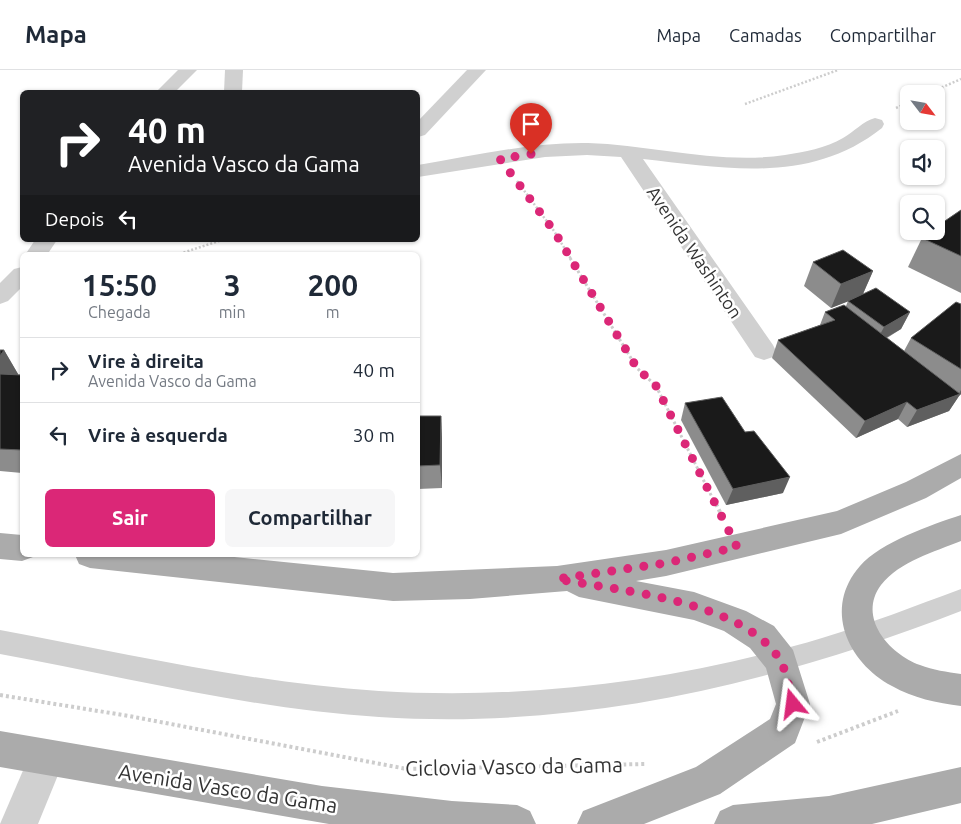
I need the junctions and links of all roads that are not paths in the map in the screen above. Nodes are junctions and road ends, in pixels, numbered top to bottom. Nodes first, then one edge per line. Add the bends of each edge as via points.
1 (188, 70) edge
2 (234, 70) edge
3 (477, 70) edge
4 (167, 90) edge
5 (233, 90) edge
6 (875, 124) dead end
7 (420, 129) edge
8 (628, 152) junction
9 (420, 171) edge
10 (20, 276) edge
11 (0, 296) edge
12 (764, 351) dead end
13 (961, 465) edge
14 (961, 527) edge
15 (0, 546) edge
16 (20, 548) edge
17 (109, 557) edge
18 (557, 579) junction
19 (961, 600) edge
20 (863, 638) junction
21 (0, 642) edge
22 (781, 661) junction
23 (961, 690) edge
24 (0, 750) edge
25 (47, 758) junction
26 (961, 785) edge
27 (19, 824) edge
28 (517, 824) edge
29 (596, 824) edge
30 (733, 824) edge

1 - 4 street
2 - 5 street
3 - 7 street
6 - 8 street via 848,143 776,163 732,164
8 - 9 street via 570,149
8 - 12 street, Avenida Washinton
10 - 11 street
13 - 18 main road via 916,490 840,522 666,563
14 - 20 main road via 889,560 870,576 858,597 856,613
15 - 16 main road
17 - 18 main road via 392,587 470,586
18 - 22 main road via 694,606 735,621 762,638
19 - 20 lane
20 - 22 lane
20 - 23 main road via 884,663 904,675 933,686
21 - 22 lane via 264,690 379,704 495,706 598,699 741,672
22 - 29 main road via 793,704 783,731 707,781
24 - 25 main road, Avenida Vasco da Gama
25 - 27 street
25 - 28 main road, Avenida Vasco da Gama via 366,810 450,821
26 - 30 main road via 830,815

